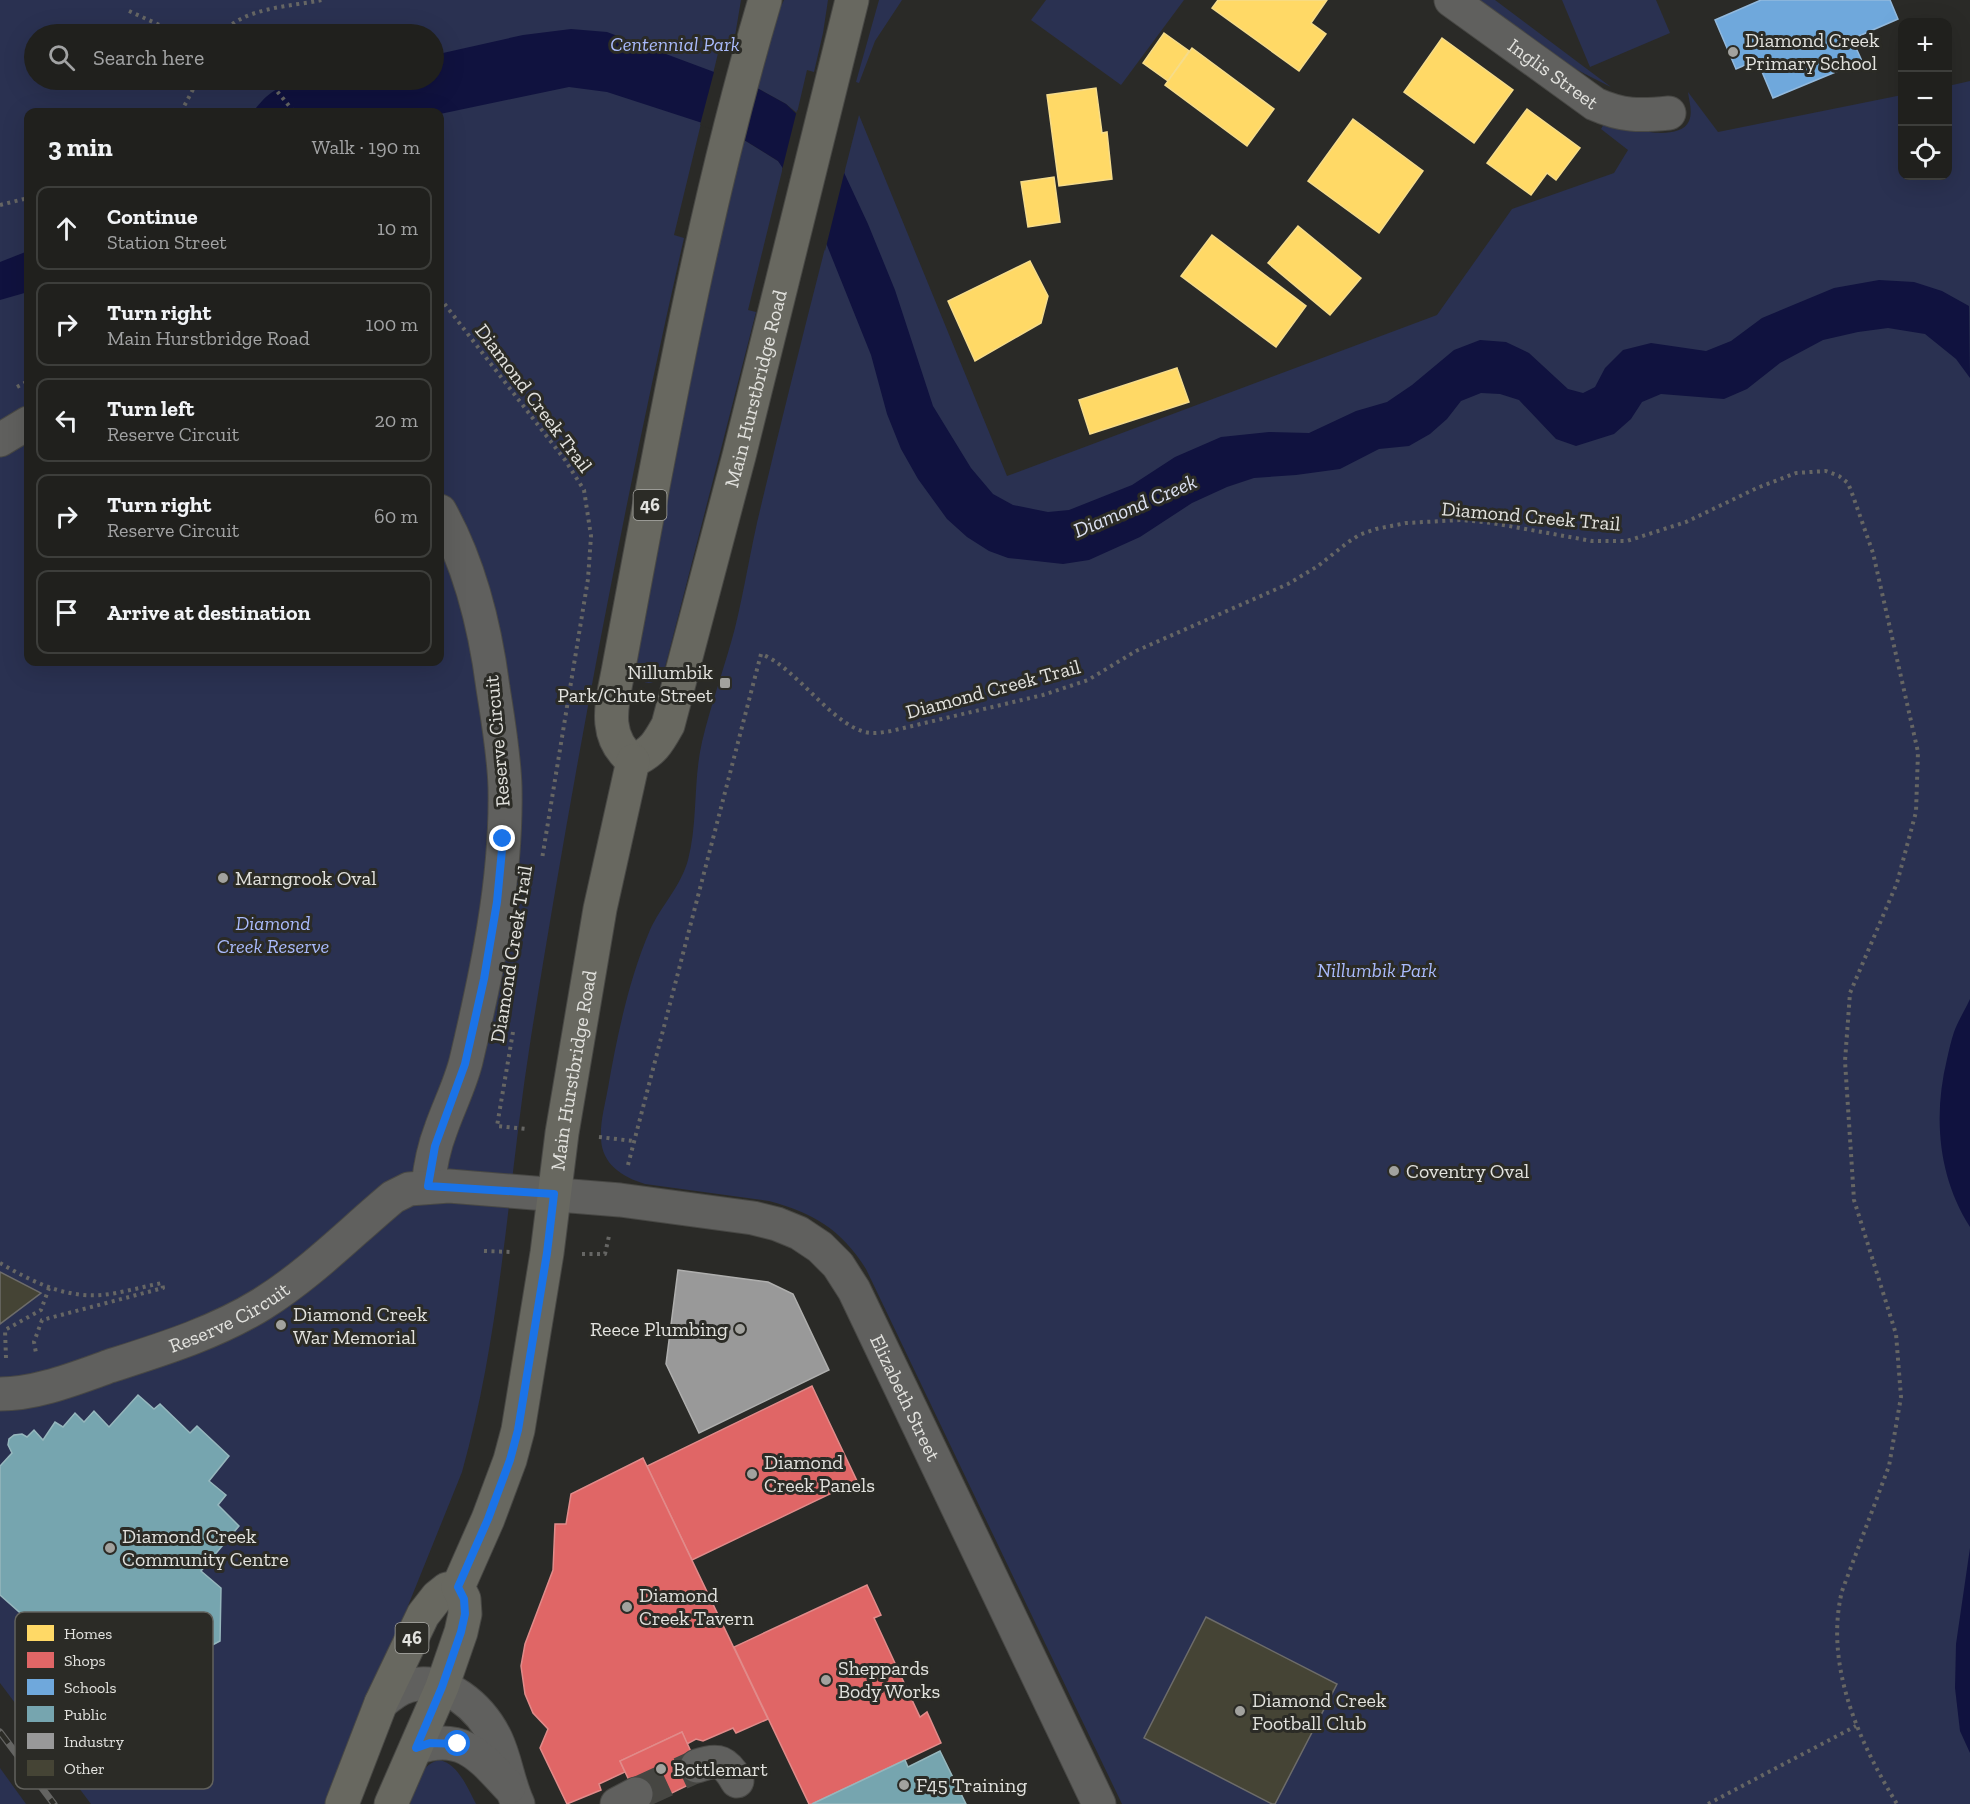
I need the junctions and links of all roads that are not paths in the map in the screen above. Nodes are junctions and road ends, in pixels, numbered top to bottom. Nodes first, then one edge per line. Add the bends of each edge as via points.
1 (765, 0) edge
2 (852, 0) edge
3 (1451, 0) edge
4 (1669, 113) dead end
5 (24, 425) edge
6 (0, 440) edge
7 (444, 519) edge
8 (633, 761) junction
9 (428, 1186) junction
10 (554, 1194) junction
11 (0, 1394) edge
12 (458, 1587) junction
13 (442, 1687) junction
14 (381, 1703) junction
15 (416, 1748) junction
16 (697, 1766) tunnel mouth
17 (737, 1781) dead end
18 (515, 1797) edge
19 (342, 1804) edge
20 (391, 1804) edge
21 (1099, 1804) edge

1 - 8 main road, 46 via 702,242 612,715 614,736 621,751
2 - 8 main road, Main Hurstbridge Road via 668,725 647,755
3 - 4 street, Inglis Street via 1595,104 1636,116
5 - 6 street
7 - 9 street, Reserve Circuit via 474,592 490,659 505,786 497,902 484,979 465,1064 435,1146
8 - 10 main road, Main Hurstbridge Road via 600,909
9 - 10 street, Reserve Circuit
9 - 11 street, Reserve Circuit via 393,1197 297,1279 225,1324 76,1378
10 - 12 main road, Main Hurstbridge Road via 518,1430 488,1519
10 - 21 street, Elizabeth Street via 777,1224 820,1247 838,1265 854,1290
12 - 13 main road, 46 via 465,1614
12 - 14 main road, 46 via 437,1597 423,1615
13 - 14 street via 408,1686
13 - 15 main road, 46
13 - 18 street via 471,1705 487,1722
14 - 19 main road, 46
15 - 18 street via 430,1743 458,1744 481,1757
15 - 20 main road, 46
16 - 17 street via 715,1761 723,1764

